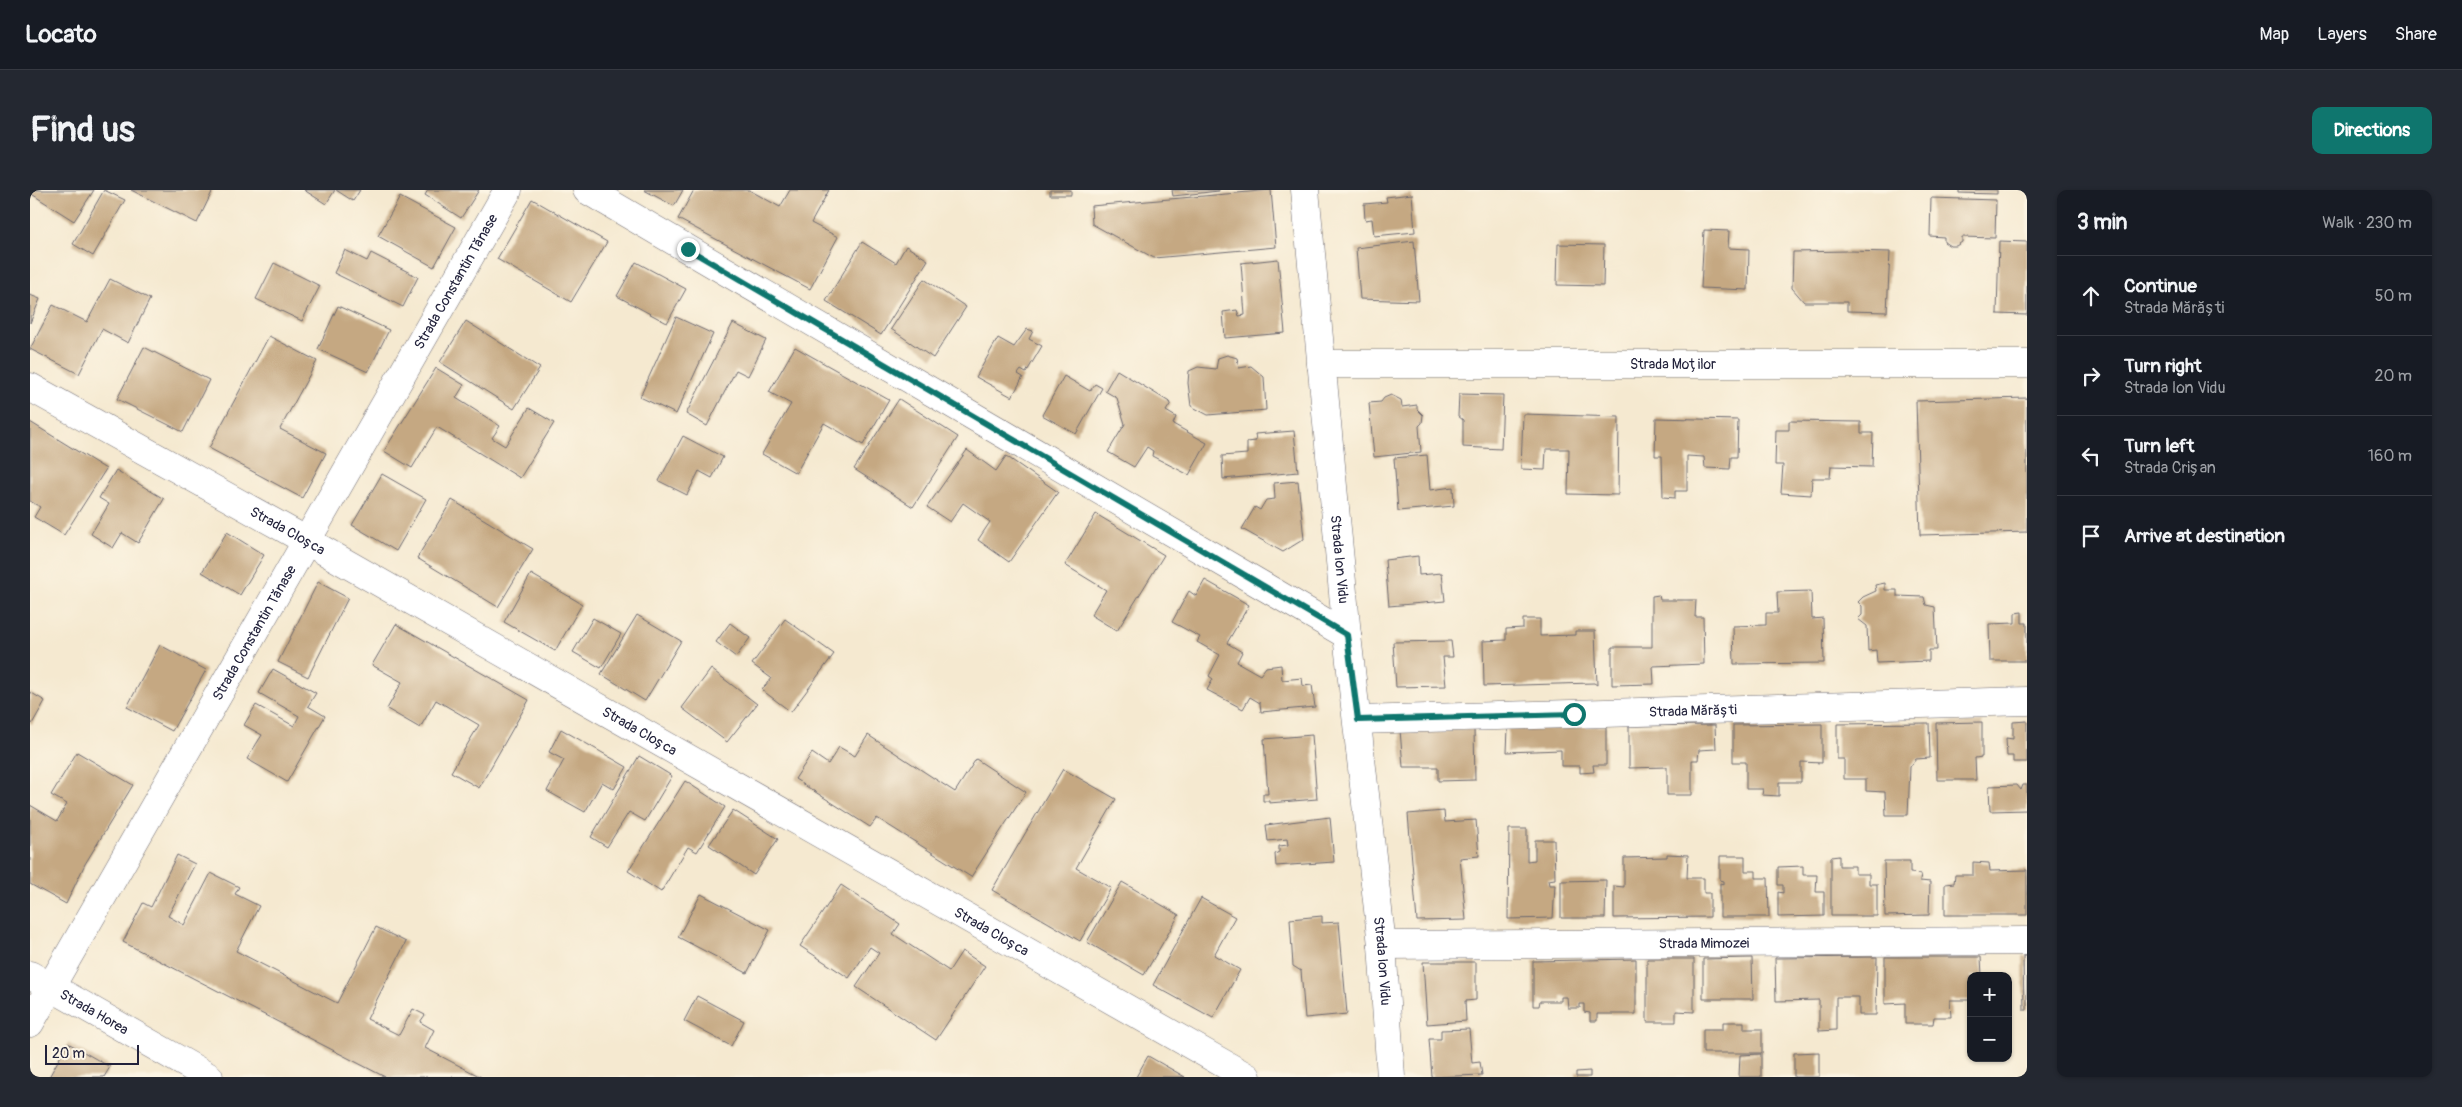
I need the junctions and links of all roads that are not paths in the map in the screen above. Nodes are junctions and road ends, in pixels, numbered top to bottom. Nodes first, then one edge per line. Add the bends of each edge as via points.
1 (508, 190) edge
2 (587, 190) edge
3 (1305, 190) edge
4 (1321, 364) junction
5 (2027, 364) edge
6 (30, 387) edge
7 (307, 541) junction
8 (1347, 635) junction
9 (2027, 701) edge
10 (1358, 720) junction
11 (2027, 941) edge
12 (1382, 946) junction
13 (40, 981) edge
14 (30, 1023) edge
15 (210, 1077) edge
16 (1247, 1077) edge
17 (1391, 1077) edge

1 - 7 street, Strada Constantin Tănase
2 - 8 street
3 - 4 street, Strada Ion Vidu
4 - 5 street, Strada Moților
4 - 8 street, Strada Ion Vidu
6 - 7 street, Strada Cloșca
7 - 13 street, Strada Constantin Tănase
7 - 16 street, Strada Cloșca
8 - 10 street, Strada Ion Vidu
9 - 10 street, Strada Mărăști
10 - 12 street, Strada Ion Vidu
11 - 12 street, Strada Mimozei
12 - 17 street, Strada Ion Vidu
13 - 14 street, Strada Constantin Tănase
13 - 15 street, Strada Horea

